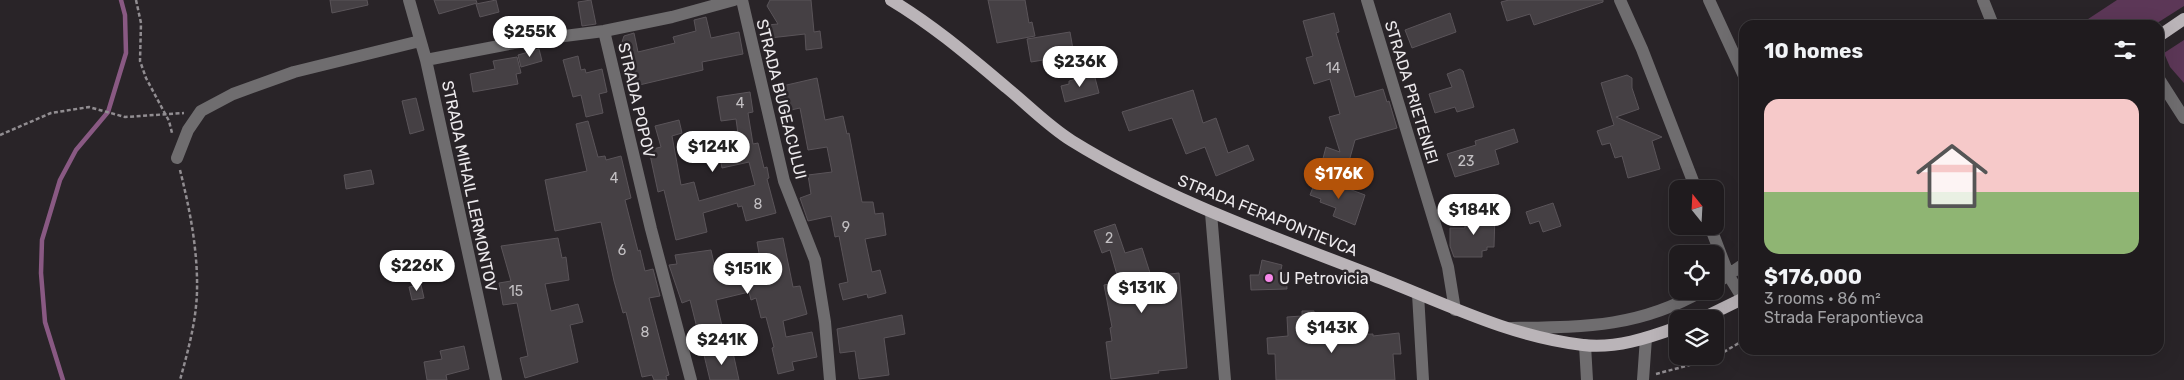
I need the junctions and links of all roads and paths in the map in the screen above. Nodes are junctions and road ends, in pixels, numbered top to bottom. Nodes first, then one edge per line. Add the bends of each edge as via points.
1 (136, 0) edge
2 (409, 0) edge
3 (734, 0) edge
4 (742, 0) edge
5 (891, 0) edge
6 (1367, 0) edge
7 (1620, 0) edge
8 (1709, 0) edge
9 (1983, 0) edge
10 (2184, 19) edge
11 (1991, 20) edge
12 (604, 31) junction
13 (2164, 33) edge
14 (420, 41) junction
15 (426, 60) junction
16 (1739, 65) edge
17 (2164, 87) edge
18 (201, 111) junction
19 (166, 114) junction
20 (2184, 118) edge
21 (0, 135) edge
22 (177, 158) junction
23 (1693, 180) edge
24 (1211, 213) junction
25 (1713, 235) edge
26 (1739, 268) edge
27 (1729, 276) junction
28 (1724, 279) edge
29 (1739, 292) edge
30 (1418, 294) junction
31 (1687, 300) edge
32 (1739, 301) edge
33 (1456, 310) junction
34 (1720, 310) edge
35 (1505, 328) junction
36 (1669, 330) edge
37 (1646, 338) junction
38 (1739, 343) edge
39 (1585, 345) junction
40 (1643, 379) edge
41 (180, 380) edge
42 (496, 380) edge
43 (691, 380) edge
44 (830, 380) edge
45 (1225, 380) edge
46 (1423, 380) edge
47 (1587, 380) edge

1 - 19 path via 140,22 140,61
2 - 14 street, STRADA MIHAIL LERMONTOV
3 - 12 street, STRADA POPOV
4 - 44 street, STRADA BUGEACULUI via 784,181 815,260
5 - 24 main road, STRADA FERAPONTIEVCA via 937,31 1071,140 1121,169
6 - 33 street, STRADA PRIETENIEI via 1448,267
7 - 23 street
8 - 16 street
9 - 11 street
10 - 13 main road
12 - 15 street, STRADA POPOV via 524,41
12 - 43 street, STRADA POPOV
14 - 15 street, STRADA MIHAIL LERMONTOV
14 - 18 street via 294,72 233,94
15 - 42 street, STRADA MIHAIL LERMONTOV
17 - 20 street
18 - 19 path
18 - 22 street via 188,130
19 - 21 path via 125,117 89,107 51,113
19 - 22 path
22 - 41 path via 197,259 197,294 191,337
24 - 30 main road, STRADA FERAPONTIEVCA
24 - 45 street
25 - 27 street
26 - 27 street
27 - 28 street
27 - 29 street
30 - 33 main road, STRADA FERAPONTIEVCA
30 - 46 street
31 - 35 street via 1623,322
32 - 34 main road
33 - 35 main road, STRADA FERAPONTIEVCA
35 - 39 main road, STRADA FERAPONTIEVCA
36 - 37 main road, STRADA FERAPONTIEVCA
37 - 39 main road, STRADA FERAPONTIEVCA
37 - 40 street
38 - 40 path via 1712,359
39 - 47 street

